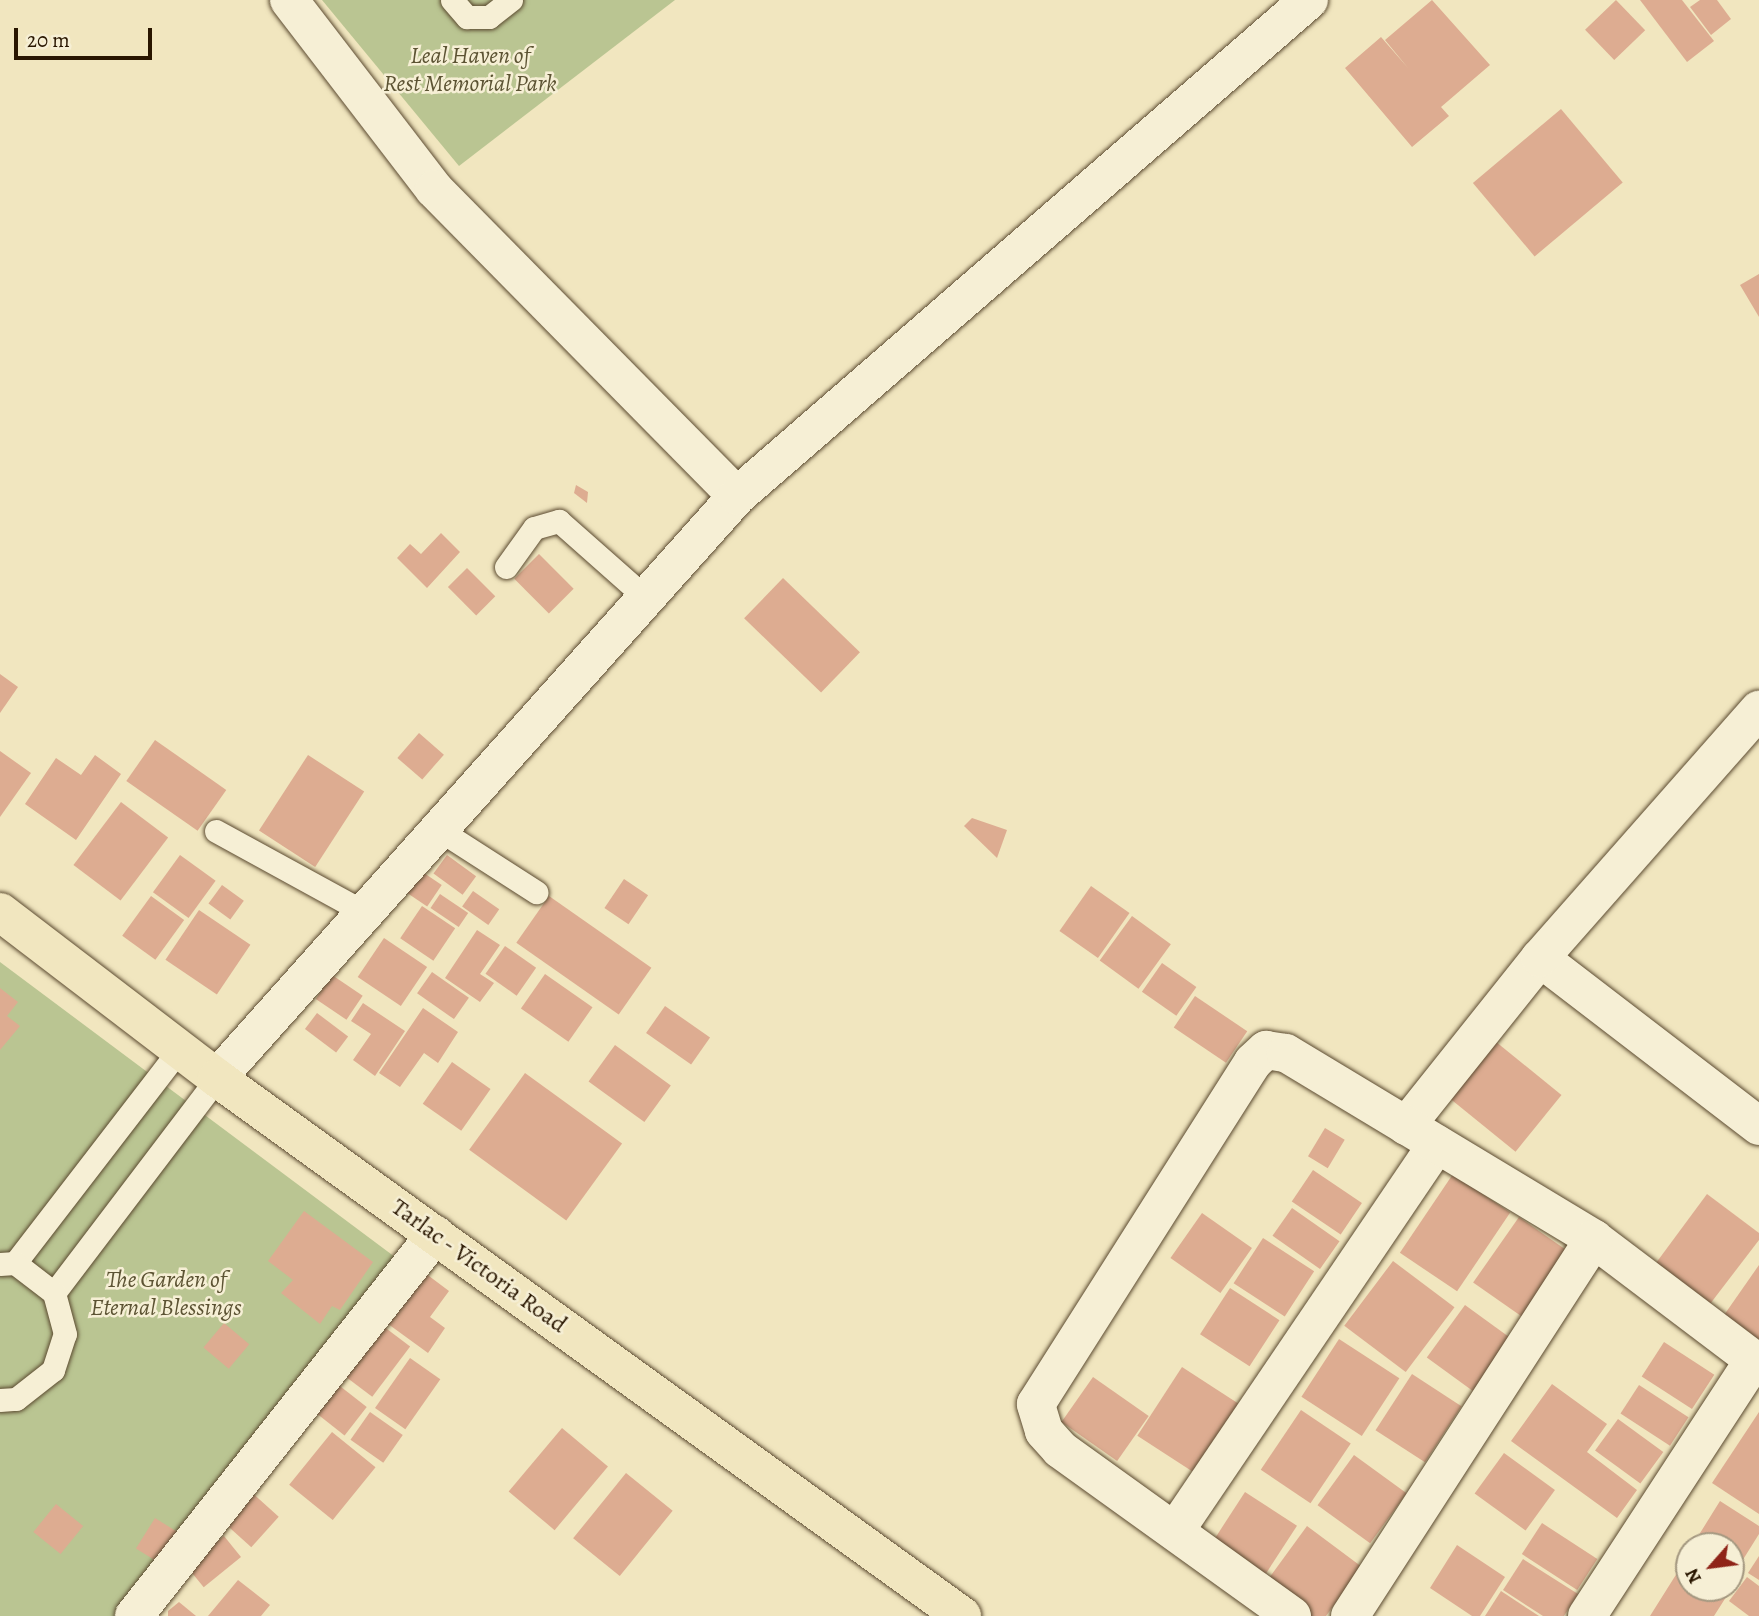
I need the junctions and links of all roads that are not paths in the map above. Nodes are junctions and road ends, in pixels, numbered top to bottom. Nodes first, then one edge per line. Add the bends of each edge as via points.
1 (289, 0) edge
2 (452, 0) edge
3 (511, 0) edge
4 (1309, 0) edge
5 (737, 496) junction
6 (506, 567) dead end
7 (646, 598) junction
8 (1759, 712) edge
9 (438, 829) junction
10 (216, 831) dead end
11 (536, 892) dead end
12 (0, 912) edge
13 (366, 913) junction
14 (1540, 958) junction
15 (180, 1049) junction
16 (217, 1078) junction
17 (1759, 1126) edge
18 (1422, 1135) junction
19 (435, 1235) junction
20 (1594, 1240) junction
21 (8, 1264) edge
22 (54, 1293) junction
23 (1756, 1362) edge
24 (0, 1400) edge
25 (1175, 1531) junction
26 (134, 1616) edge
27 (962, 1616) edge
28 (1292, 1616) edge
29 (1350, 1616) edge
30 (1587, 1616) edge

1 - 5 street via 434,189
2 - 3 lane via 467,17 489,17
4 - 5 street
5 - 7 street
6 - 7 lane via 534,528 559,521
7 - 9 street
8 - 14 street
9 - 11 lane
9 - 13 street
10 - 13 lane
12 - 15 main road, Tarlac - Victoria Road
13 - 16 street
14 - 17 street
14 - 18 street
15 - 16 main road, Tarlac - Victoria Road
15 - 21 lane
16 - 19 main road, Tarlac - Victoria Road
16 - 22 lane
18 - 20 street
18 - 25 street
18 - 25 street via 1286,1053 1266,1050 1253,1062 1036,1404 1044,1431 1060,1450
19 - 26 street
19 - 27 main road, Tarlac - Victoria Road
20 - 23 street
20 - 29 street
21 - 22 lane
22 - 24 lane via 65,1334 53,1370 16,1399
23 - 30 street
25 - 28 street

